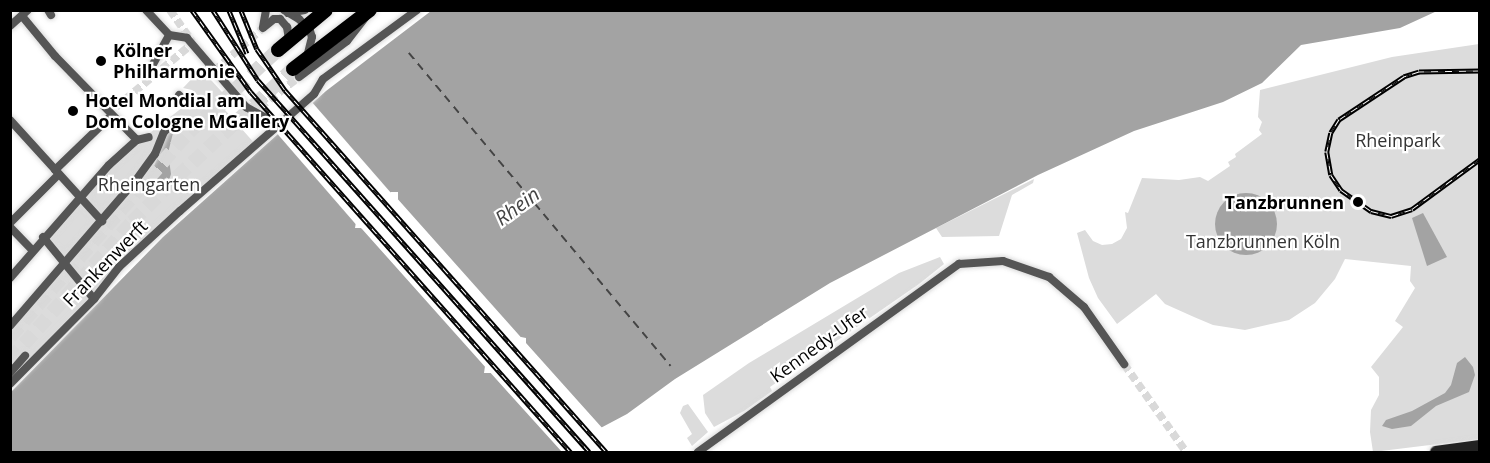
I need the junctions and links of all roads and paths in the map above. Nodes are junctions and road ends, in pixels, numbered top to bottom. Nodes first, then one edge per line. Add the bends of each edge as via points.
1 (146, 10) edge
2 (266, 10) edge
3 (305, 10) edge
4 (326, 10) edge
5 (370, 10) edge
6 (417, 10) edge
7 (286, 12) edge
8 (25, 13) edge
9 (10, 26) edge
10 (307, 26) junction
11 (173, 36) junction
12 (289, 40) junction
13 (278, 50) tunnel mouth
14 (306, 58) junction
15 (152, 66) dead end
16 (296, 73) joint
17 (113, 111) junction
18 (268, 119) dead end
19 (10, 120) edge
20 (173, 123) dead end
21 (149, 136) dead end
22 (137, 140) junction
23 (57, 172) junction
24 (81, 198) junction
25 (102, 221) junction
26 (11, 228) edge
27 (43, 237) junction
28 (33, 251) junction
29 (65, 264) junction
30 (10, 278) edge
31 (94, 300) junction
32 (10, 326) edge
33 (25, 356) dead end
34 (1124, 364) tunnel mouth
35 (10, 373) edge
36 (10, 384) edge
37 (1479, 446) edge
38 (698, 453) edge
39 (1436, 453) edge

1 - 11 street
2 - 12 street via 263,28 280,19 287,27
3 - 7 street
4 - 10 main road
5 - 14 main road
5 - 16 street via 347,41
6 - 31 street, Frankenwerft via 324,79 314,94 119,267
7 - 10 street
8 - 9 street
8 - 17 street
10 - 12 main road
10 - 14 street via 312,38
11 - 15 street
11 - 18 street via 188,38 246,107
12 - 13 main road
14 - 16 main road
17 - 22 street
17 - 23 street
19 - 23 street
20 - 25 street, Frankenwerft via 164,132 155,154
21 - 22 street
22 - 24 street
23 - 24 street
23 - 26 street
24 - 25 street
24 - 27 street
25 - 29 street, Frankenwerft
26 - 28 street
27 - 28 street
27 - 29 street
28 - 30 street
29 - 31 street
29 - 32 street, Frankenwerft
31 - 36 street, Frankenwerft
33 - 35 street
34 - 38 street, Kennedy-Ufer via 1084,306 1049,277 1003,261 959,264
37 - 39 street

